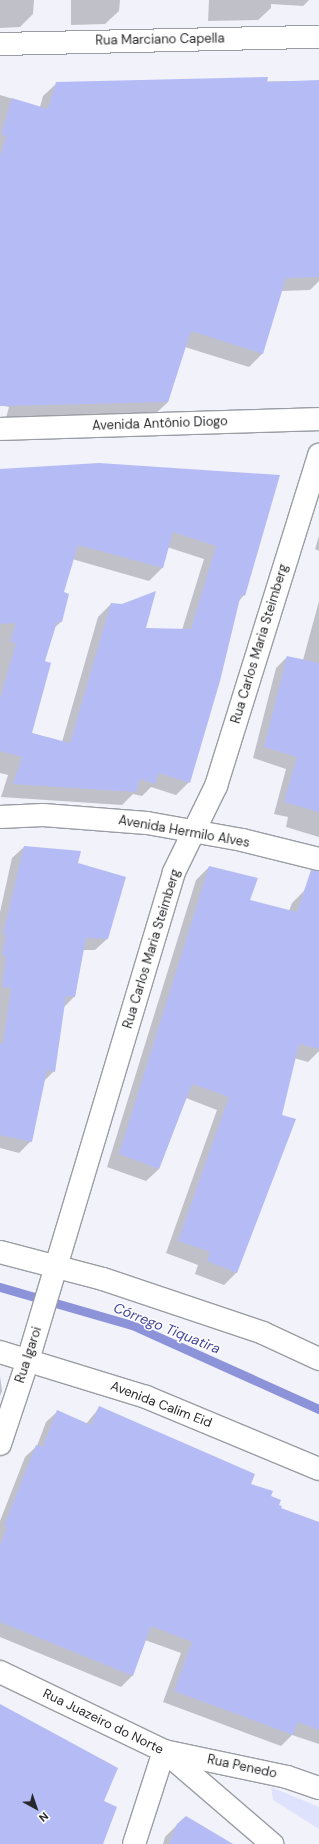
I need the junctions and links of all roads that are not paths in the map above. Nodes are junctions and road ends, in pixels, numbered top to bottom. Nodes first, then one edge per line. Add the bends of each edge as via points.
1 (319, 37) edge
2 (0, 44) edge
3 (319, 419) edge
4 (0, 429) edge
5 (319, 455) edge
6 (0, 817) edge
7 (194, 830) junction
8 (319, 859) edge
9 (0, 1252) edge
10 (53, 1274) junction
11 (0, 1352) edge
12 (319, 1359) edge
13 (28, 1360) junction
14 (0, 1444) edge
15 (319, 1468) edge
16 (0, 1672) edge
17 (164, 1751) junction
18 (319, 1788) edge
19 (134, 1844) edge
20 (272, 1844) edge

1 - 2 street, Rua Marciano Capella
3 - 4 street, Avenida Antônio Diogo
5 - 7 street, Rua Carlos Maria Steimberg via 216,786
6 - 7 street, Avenida Hermilo Alves via 43,814
7 - 8 street, Avenida Hermilo Alves
7 - 10 street, Rua Carlos Maria Steimberg via 174,872
9 - 10 street
10 - 12 street via 263,1333
10 - 13 street, Rua Igaroi
11 - 13 street, Avenida Calim Eid
13 - 14 street, Rua Igaroi
13 - 15 street, Avenida Calim Eid via 146,1397
16 - 17 street, Rua Juazeiro do Norte
17 - 18 street, Rua Penedo via 287,1776
17 - 19 street
17 - 20 street, Rua Juazeiro do Norte

